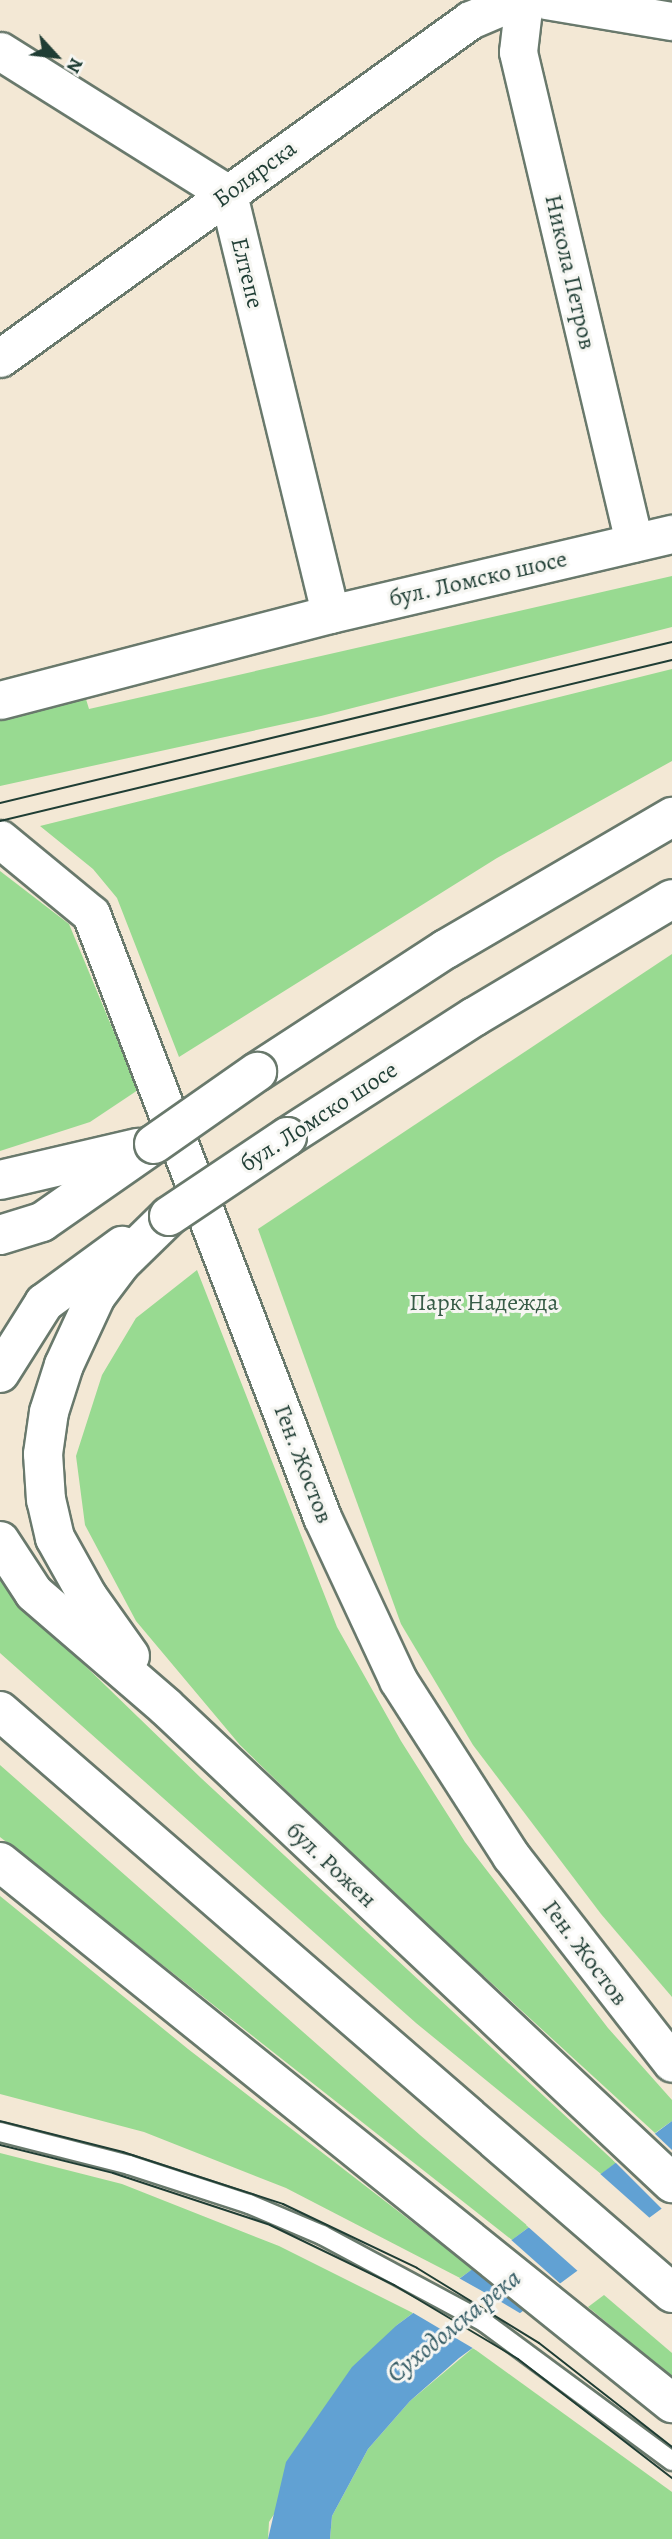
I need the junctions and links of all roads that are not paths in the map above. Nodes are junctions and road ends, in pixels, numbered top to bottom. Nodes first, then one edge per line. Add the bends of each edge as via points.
1 (517, 0) edge
2 (524, 0) edge
3 (545, 0) edge
4 (672, 21) edge
5 (0, 51) edge
6 (228, 194) junction
7 (0, 358) edge
8 (672, 534) edge
9 (634, 542) junction
10 (330, 614) junction
11 (0, 700) edge
12 (672, 817) edge
13 (0, 839) edge
14 (672, 899) edge
15 (154, 1144) junction
16 (0, 1180) edge
17 (170, 1216) junction
18 (0, 1235) edge
19 (0, 1373) edge
20 (0, 1541) edge
21 (166, 1707) junction
22 (0, 1711) edge
23 (0, 1862) edge
24 (672, 2063) edge
25 (0, 2132) edge
26 (672, 2183) edge
27 (672, 2293) edge
28 (672, 2403) edge
29 (672, 2461) edge

1 - 6 street, Болярска via 470,20
2 - 9 street, Никола Петров via 518,52
3 - 4 street
5 - 6 street
6 - 7 street, Болярска
6 - 10 street, Елтепе
8 - 9 street, бул. Ломско шосе
9 - 10 street, бул. Ломско шосе
10 - 11 street, бул. Ломско шосе
12 - 15 main road, bridge via 446,949
13 - 24 street, Ген. Жостов via 91,914 322,1517 398,1679 510,1856
14 - 17 main road, бул. Ломско шосе, bridge via 474,1017
15 - 16 main road
15 - 18 main road via 42,1222
17 - 19 main road, бул. Ломско шосе via 77,1275 44,1303
17 - 21 main road via 121,1263 96,1296 64,1365 49,1412 43,1454 46,1500 55,1538 88,1597
20 - 21 main road, бул. Рожен via 34,1593
21 - 26 main road, бул. Рожен
22 - 27 main road
23 - 28 main road
25 - 29 lane via 129,2165 249,2204 406,2277 528,2352

